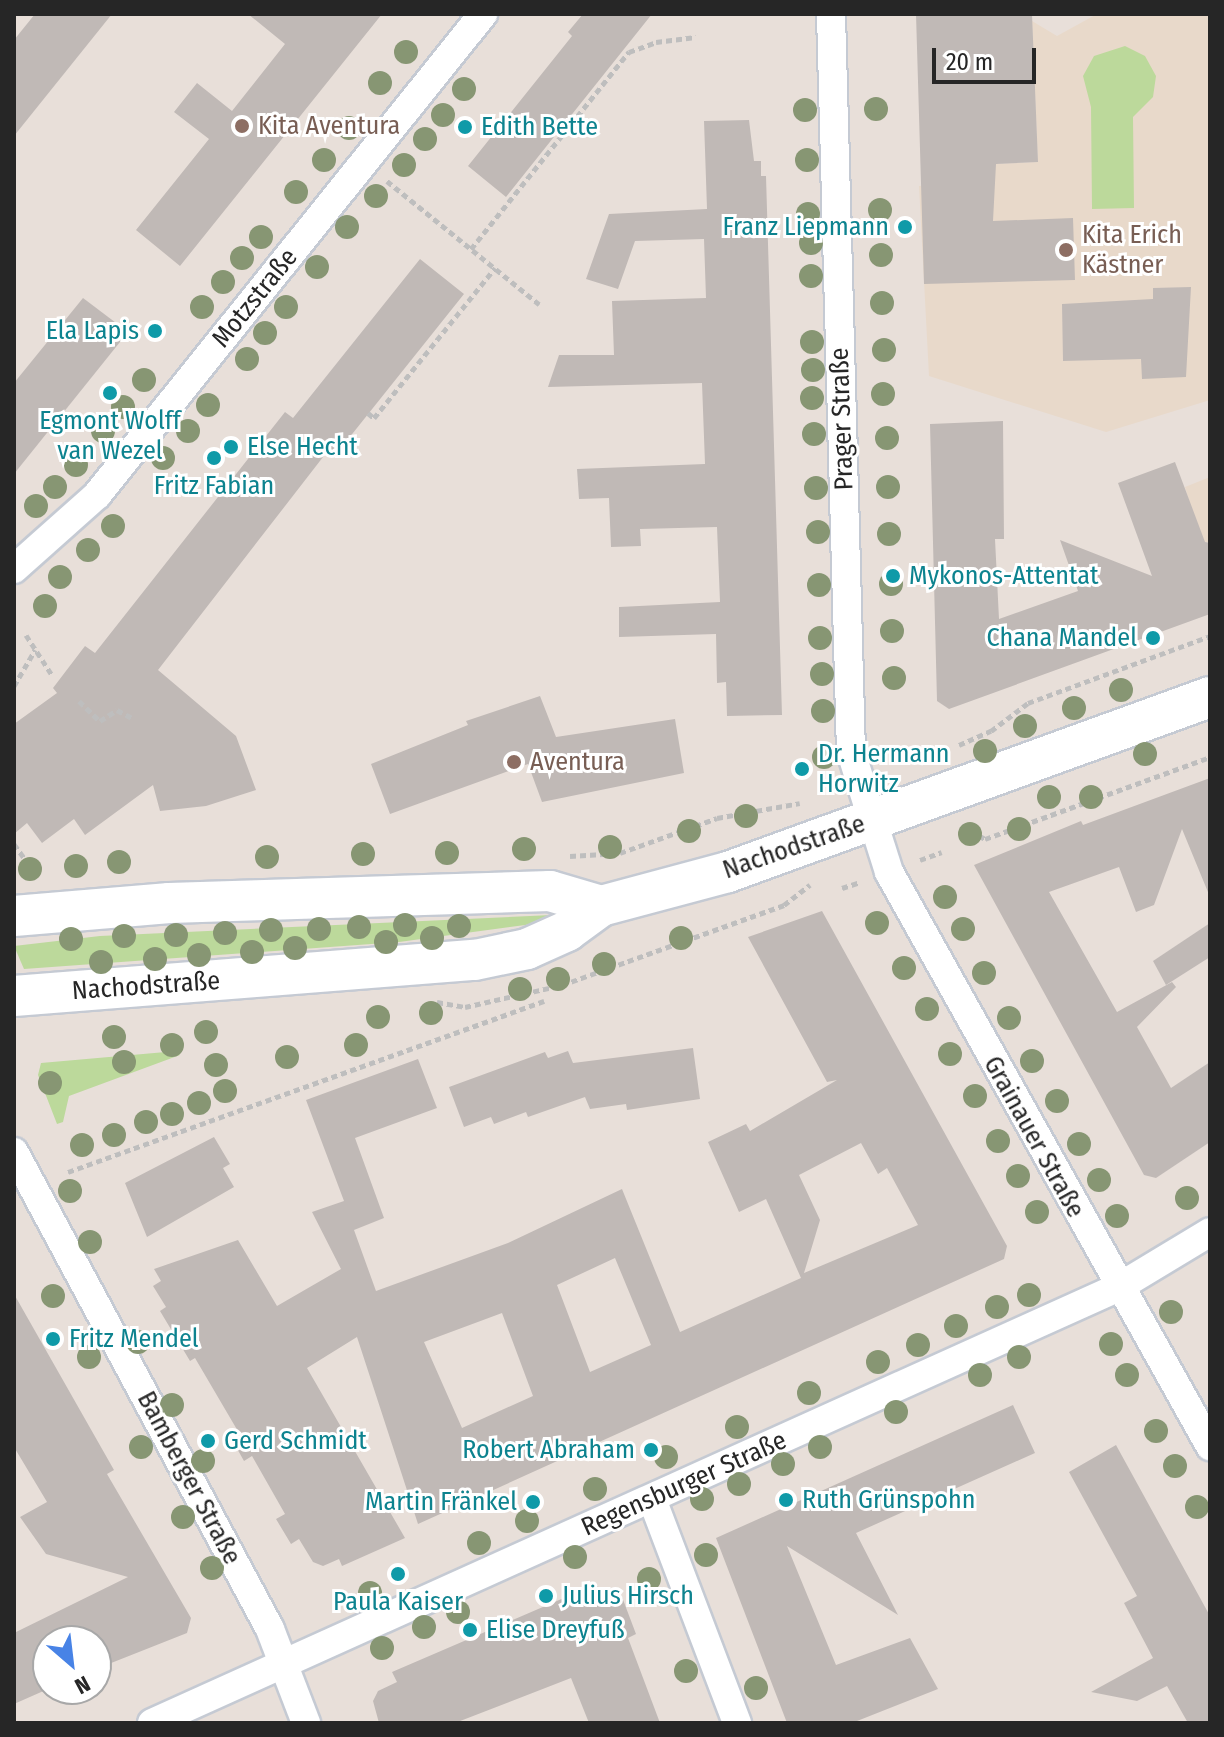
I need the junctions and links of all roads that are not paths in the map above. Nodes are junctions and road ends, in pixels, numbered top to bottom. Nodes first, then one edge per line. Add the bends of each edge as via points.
1 (483, 14) edge
2 (831, 14) edge
3 (14, 569) edge
4 (1210, 697) edge
5 (873, 820) junction
6 (601, 906) junction
7 (14, 916) edge
8 (14, 996) edge
9 (14, 1145) edge
10 (14, 1152) edge
11 (1210, 1232) edge
12 (1119, 1287) junction
13 (1210, 1446) edge
14 (652, 1499) junction
15 (285, 1664) junction
16 (152, 1723) edge
17 (306, 1723) edge
18 (737, 1723) edge

1 - 3 street, Motzstraße via 97,495
2 - 5 street, Prager Straße via 851,752
4 - 5 main road, Nachodstraße
5 - 6 main road, Nachodstraße via 728,872
5 - 12 street, Grainauer Straße via 889,872
6 - 7 main road via 550,891 169,903
6 - 8 main road, Nachodstraße via 567,931 527,949 475,960
9 - 10 street, Bamberger Straße
10 - 15 street, Bamberger Straße
11 - 12 street, Regensburger Straße
12 - 13 street, Grainauer Straße
12 - 14 street, Regensburger Straße
14 - 15 street, Regensburger Straße
14 - 18 street
15 - 16 street, Regensburger Straße
15 - 17 street, Bamberger Straße

